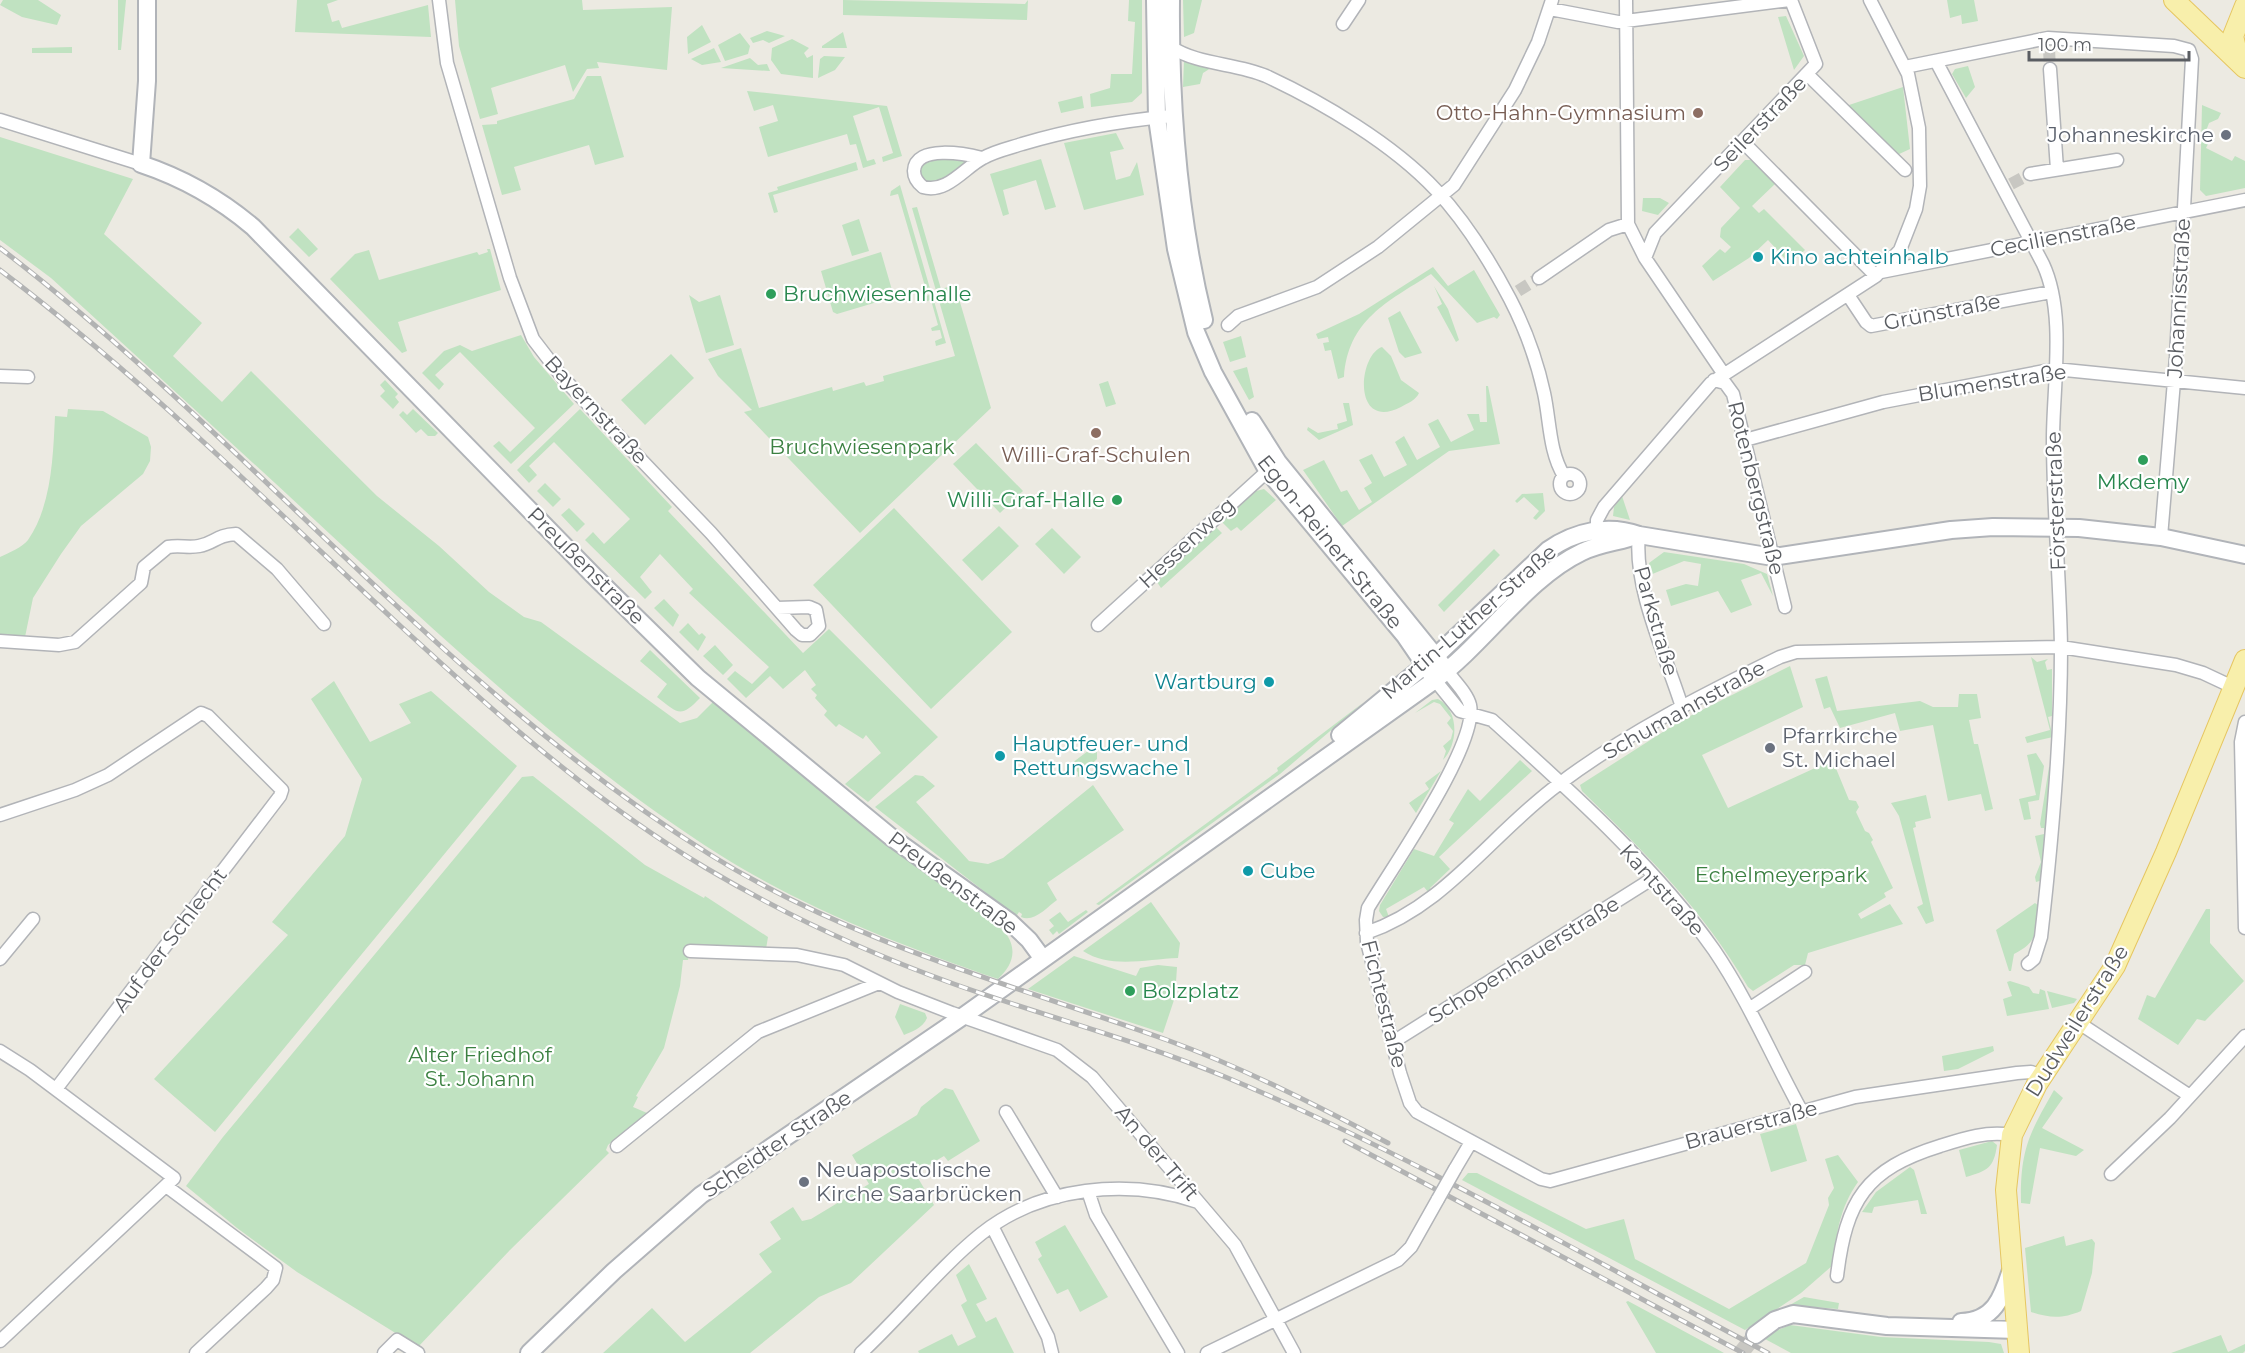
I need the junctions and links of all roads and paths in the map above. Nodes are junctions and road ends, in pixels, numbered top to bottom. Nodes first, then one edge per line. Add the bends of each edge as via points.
1 (147, 0) edge
2 (439, 0) edge
3 (1155, 0) edge
4 (1171, 0) edge
5 (1359, 0) edge
6 (1626, 0) edge
7 (1790, 0) edge
8 (1870, 0) edge
9 (2174, 0) edge
10 (1551, 4) edge
11 (2245, 6) edge
12 (1626, 21) junction
13 (1343, 24) dead end
14 (1171, 46) junction
15 (1936, 61) junction
16 (2243, 66) edge
17 (1905, 67) junction
18 (2050, 69) tunnel mouth
19 (1807, 74) junction
20 (1164, 117) junction
21 (0, 120) edge
22 (1743, 142) junction
23 (982, 158) junction
24 (2116, 160) dead end
25 (141, 164) junction
26 (2057, 169) junction
27 (1905, 170) dead end
28 (2030, 174) tunnel mouth
29 (1441, 196) junction
30 (2245, 200) edge
31 (2183, 213) junction
32 (1628, 224) junction
33 (1655, 232) junction
34 (2031, 242) junction
35 (1645, 258) junction
36 (1879, 274) junction
37 (1539, 278) tunnel mouth
38 (2051, 292) junction
39 (1848, 295) junction
40 (1228, 325) dead end
41 (2055, 369) junction
42 (0, 376) edge
43 (28, 377) dead end
44 (1719, 377) junction
45 (2174, 380) junction
46 (2245, 388) edge
47 (1745, 440) junction
48 (1273, 466) junction
49 (1564, 476) dead end
50 (2056, 527) junction
51 (1597, 531) junction
52 (1640, 535) junction
53 (2161, 537) junction
54 (2245, 555) edge
55 (1773, 556) junction
56 (1785, 607) dead end
57 (777, 608) dead end
58 (324, 624) dead end
59 (1098, 625) dead end
60 (0, 641) edge
61 (2061, 647) junction
62 (1430, 660) junction
63 (2245, 660) edge
64 (1441, 675) junction
65 (2235, 688) junction
66 (1682, 707) junction
67 (1471, 714) junction
68 (2245, 722) edge
69 (1330, 754) junction
70 (1559, 783) junction
71 (0, 815) edge
72 (1655, 877) junction
73 (33, 919) dead end
74 (2245, 928) edge
75 (1366, 933) junction
76 (690, 951) dead end
77 (0, 959) edge
78 (1043, 959) junction
79 (2028, 964) dead end
80 (1805, 972) dead end
81 (879, 983) junction
82 (1749, 1009) junction
83 (962, 1017) junction
84 (2079, 1023) junction
85 (2245, 1036) edge
86 (1393, 1042) junction
87 (0, 1051) edge
88 (2042, 1076) junction
89 (56, 1089) junction
90 (2190, 1096) junction
91 (1801, 1110) junction
92 (1006, 1112) dead end
93 (2012, 1135) junction
94 (1471, 1142) junction
95 (617, 1146) dead end
96 (2111, 1174) dead end
97 (170, 1182) junction
98 (1088, 1191) junction
99 (1057, 1197) junction
100 (1199, 1203) junction
101 (992, 1226) junction
102 (2012, 1270) junction
103 (1837, 1276) dead end
104 (1277, 1319) junction
105 (1912, 1328) junction
106 (2017, 1330) junction
107 (1755, 1335) tunnel mouth
108 (0, 1341) edge
109 (196, 1353) edge
110 (384, 1353) edge
111 (418, 1353) edge
112 (530, 1353) edge
113 (861, 1353) edge
114 (1052, 1353) edge
115 (1178, 1353) edge
116 (1207, 1353) edge
117 (1294, 1353) edge
118 (2019, 1353) edge

1 - 25 main road
2 - 57 street, Bayernstraße via 450,77 510,279 533,339 563,378
3 - 20 main road, Egon-Reinert-Straße
4 - 14 main road, Egon-Reinert-Straße
5 - 13 street
6 - 12 street, Rotenbergstraße
7 - 12 street
7 - 19 street, Seilerstraße via 1817,62
8 - 17 street
9 - 16 main road
10 - 12 street via 1609,21
10 - 29 street via 1538,42 1505,106 1454,185
11 - 16 main road via 2233,36
12 - 32 street, Rotenbergstraße
14 - 20 main road, Egon-Reinert-Straße
14 - 29 street via 1182,53 1266,76 1402,159
15 - 17 street
15 - 31 street, Johannisstraße via 2049,43 2112,42 2189,50 2192,58
15 - 34 street, Försterstraße
17 - 36 street via 1917,108 1920,186 1907,235
18 - 26 street
19 - 22 street, Seilerstraße
19 - 27 street
20 - 23 street via 1078,128
20 - 48 main road, Egon-Reinert-Straße via 1206,331 1231,386 1264,440
20 - 48 main road, Egon-Reinert-Straße via 1176,249 1196,332 1222,391
21 - 25 street
22 - 33 street, Seilerstraße
22 - 36 street
23 - 23 street via 932,154 914,167 915,176 923,187 934,189
24 - 26 street
25 - 78 main road, Preußenstraße via 191,185 253,227 698,678 891,837 1010,922
26 - 28 street
29 - 40 street via 1378,247 1317,286 1238,316
29 - 49 street via 1514,294 1538,370 1555,458
30 - 31 street, Cecilienstraße
31 - 34 street, Cecilienstraße
31 - 45 street, Johannisstraße
32 - 33 street
32 - 35 street, Rotenbergstraße
32 - 37 street via 1609,230
33 - 35 street
34 - 36 street, Cecilienstraße
34 - 38 street, Försterstraße via 2048,274
35 - 44 street, Rotenbergstraße
36 - 39 street
38 - 39 street, Grünstraße via 1871,326
38 - 41 street, Försterstraße
39 - 44 street
41 - 45 street, Blumenstraße
41 - 47 street, Blumenstraße via 1883,402
41 - 50 street, Försterstraße
42 - 43 street
44 - 47 street, Rotenbergstraße via 1730,387
44 - 51 street via 1612,497 1597,520
45 - 46 street, Blumenstraße
45 - 53 street, Johannisstraße
47 - 55 street, Rotenbergstraße
48 - 59 street, Hessenweg
48 - 62 main road, Egon-Reinert-Straße
48 - 62 main road, Egon-Reinert-Straße via 1356,578
50 - 53 main road
50 - 55 main road via 1952,530
50 - 61 street, Försterstraße
51 - 52 main road, Martin-Luther-Straße via 1623,529
51 - 62 main road, Martin-Luther-Straße via 1569,538 1548,550
52 - 55 main road
52 - 64 main road, Martin-Luther-Straße via 1598,545 1562,562
52 - 66 street, Parkstraße via 1637,559 1643,586
53 - 54 main road
55 - 56 street, Rotenbergstraße
58 - 60 street via 277,569 236,534 220,535 195,547 168,547 144,567 141,583 75,642 59,645
61 - 65 street, Schumannstraße via 2176,665
61 - 66 street, Schumannstraße via 1796,652
61 - 79 street, Försterstraße via 2058,745 2046,890 2039,948
62 - 64 main road
62 - 69 main road, Martin-Luther-Straße via 1339,736
63 - 65 main road, Dudweilerstraße
64 - 67 street via 1460,711
64 - 69 main road, Martin-Luther-Straße
65 - 84 main road, Dudweilerstraße via 2129,935
66 - 70 street, Schumannstraße
67 - 70 street, Kantstraße via 1492,720
67 - 75 street, Fichtestraße via 1459,756 1368,908
68 - 74 street via 2241,742
69 - 78 main road, Martin-Luther-Straße
70 - 72 street, Kantstraße
70 - 75 street, Schumannstraße via 1434,898 1392,923
71 - 89 street, Auf der Schlecht via 108,776 201,713 282,790
72 - 82 street, Kantstraße via 1715,952
72 - 86 street, Schopenhauerstraße
73 - 77 street
75 - 86 street, Fichtestraße
76 - 81 street, An der Trift via 797,954 844,965
78 - 83 main road, Scheidter Straße
80 - 82 street
81 - 83 street, An der Trift
81 - 95 street via 758,1032
82 - 91 street, Kantstraße
83 - 100 street, An der Trift via 1057,1050 1082,1067
83 - 112 main road, Scheidter Straße via 701,1195 614,1271
84 - 88 main road, Dudweilerstraße
84 - 90 street
85 - 90 street
86 - 94 street, Fichtestraße via 1410,1103 1426,1118
87 - 89 street
88 - 91 street, Brauerstraße via 2025,1073 1910,1088
88 - 93 main road, Dudweilerstraße
89 - 97 street
90 - 96 street
91 - 94 street, Brauerstraße via 1550,1181
92 - 99 street
93 - 102 main road, Dudweilerstraße via 2006,1190
93 - 103 street via 1979,1134 1908,1157 1876,1178 1850,1216
94 - 104 street, bridge via 1411,1247 1398,1260
97 - 108 street
97 - 109 street via 276,1268 266,1288
98 - 99 street
98 - 100 street via 1139,1189
98 - 115 street via 1096,1215
99 - 101 street
100 - 104 street, An der Trift via 1235,1245
101 - 113 street
101 - 114 street via 1048,1337
102 - 105 main road via 2000,1301 1984,1318
102 - 106 main road, Dudweilerstraße
104 - 116 street
104 - 117 street, An der Trift
105 - 106 main road
105 - 107 main road via 1793,1314 1775,1320
106 - 118 main road, Dudweilerstraße
110 - 111 street via 397,1340

